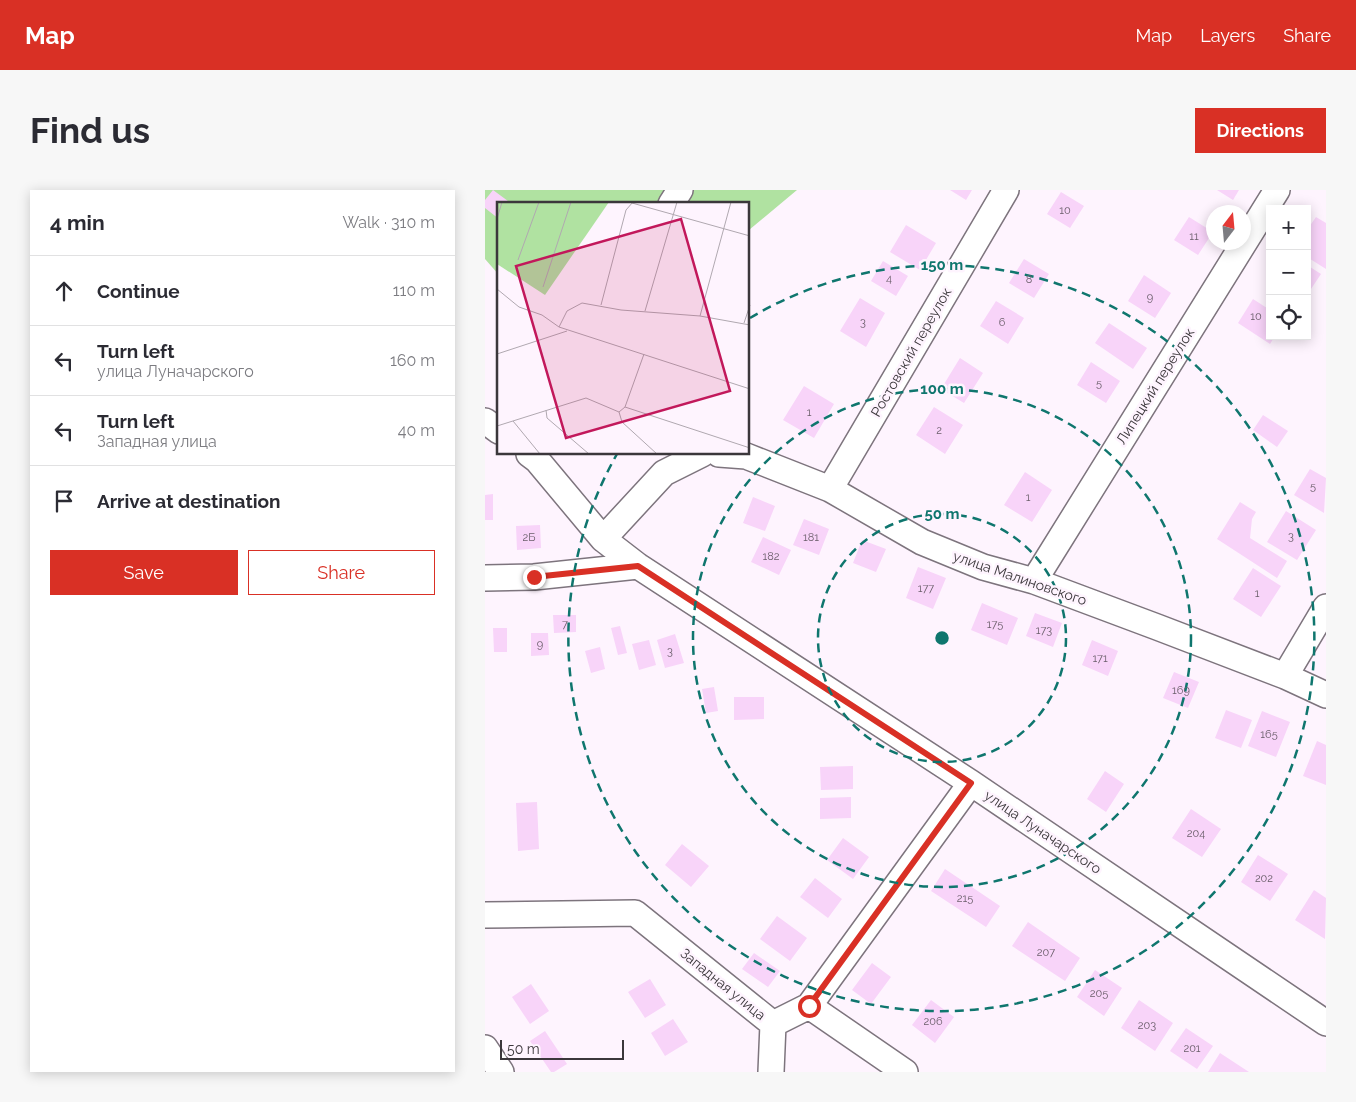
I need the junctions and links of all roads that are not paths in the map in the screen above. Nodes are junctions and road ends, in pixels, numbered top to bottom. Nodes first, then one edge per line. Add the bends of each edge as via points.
1 (680, 190) edge
2 (1006, 190) edge
3 (1277, 190) edge
4 (672, 202) edge
5 (485, 421) edge
6 (497, 430) edge
7 (530, 455) edge
8 (700, 455) edge
9 (732, 455) edge
10 (830, 489) junction
11 (603, 539) junction
12 (638, 566) junction
13 (485, 578) edge
14 (1033, 581) junction
15 (1326, 607) edge
16 (1285, 676) junction
17 (1326, 695) edge
18 (971, 783) junction
19 (485, 915) edge
20 (809, 1006) junction
21 (773, 1024) junction
22 (1326, 1024) edge
23 (485, 1048) edge
24 (501, 1072) edge
25 (771, 1072) edge
26 (905, 1072) edge

1 - 4 street
2 - 10 street, Ростовский переулок
3 - 14 street, Липецкий переулок
5 - 6 street
7 - 11 street, улица Луначарского
8 - 11 street via 664,473
9 - 10 street, улица Малиновского via 746,456
10 - 14 street, улица Малиновского via 921,542
11 - 12 street, улица Луначарского
12 - 13 street via 534,577
12 - 18 street, улица Луначарского
14 - 16 street, улица Малиновского
15 - 16 street
16 - 17 street, улица Малиновского
18 - 20 street
18 - 22 street, улица Луначарского
19 - 21 street, Западная улица via 635,913
20 - 21 street
20 - 26 street
21 - 25 street, Западная улица
23 - 24 street

